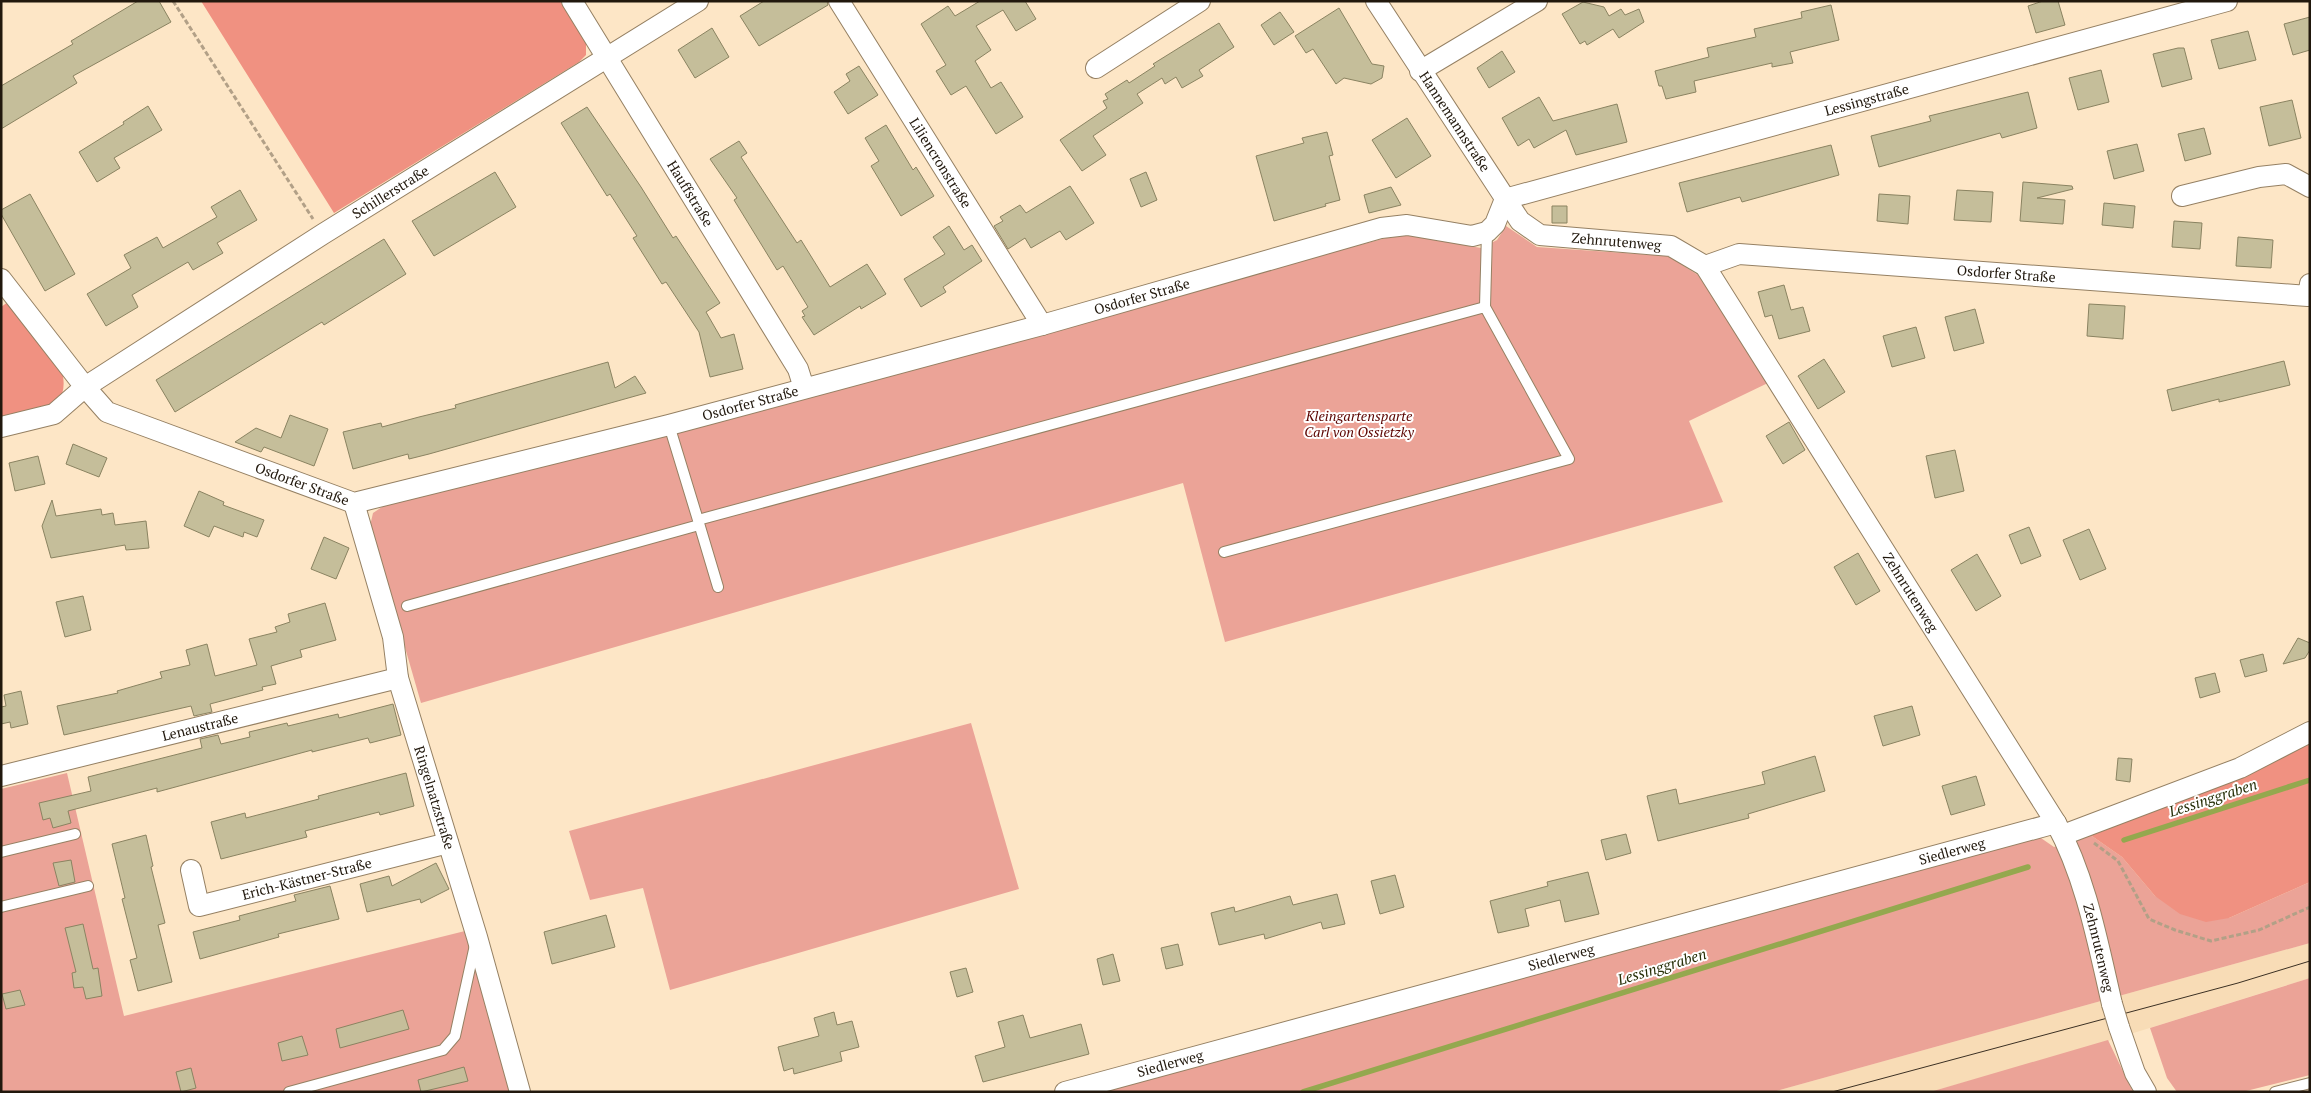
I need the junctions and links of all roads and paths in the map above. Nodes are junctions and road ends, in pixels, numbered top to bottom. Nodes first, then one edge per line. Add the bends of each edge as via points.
1 (173, 1) edge
2 (572, 1) edge
3 (698, 1) edge
4 (839, 1) edge
5 (1200, 1) edge
6 (1376, 1) edge
7 (1537, 1) edge
8 (2227, 1) edge
9 (609, 58) junction
10 (1096, 68) dead end
11 (1420, 71) junction
12 (2310, 187) edge
13 (2182, 196) dead end
14 (1505, 199) junction
15 (1487, 232) junction
16 (323, 234) junction
17 (1540, 235) joint
18 (1705, 266) junction
19 (1, 279) edge
20 (2309, 292) edge
21 (1486, 307) junction
22 (1042, 324) junction
23 (85, 387) junction
24 (804, 388) junction
25 (669, 425) junction
26 (1, 427) edge
27 (354, 503) junction
28 (699, 522) junction
29 (1224, 552) dead end
30 (718, 587) dead end
31 (407, 606) dead end
32 (398, 678) junction
33 (2310, 732) edge
34 (1, 776) edge
35 (2060, 829) junction
36 (75, 834) dead end
37 (448, 843) junction
38 (1, 852) edge
39 (191, 870) dead end
40 (88, 886) dead end
41 (1, 907) edge
42 (2310, 908) edge
43 (477, 937) junction
44 (2310, 1083) edge
45 (289, 1092) edge
46 (520, 1092) edge
47 (1065, 1092) edge
48 (2146, 1092) edge
49 (2274, 1092) edge

1 - 16 path
2 - 9 street, Hauffstraße
3 - 9 street, Schillerstraße
4 - 22 street, Liliencronstraße
5 - 10 street
6 - 11 street, Hannemannstraße
7 - 11 street
8 - 14 street, Lessingstraße
9 - 16 street, Schillerstraße
9 - 24 street, Hauffstraße via 798,369
11 - 14 street, Hannemannstraße
12 - 13 street via 2286,174 2259,177
14 - 15 street via 1495,224
14 - 17 street, Hannemannstraße via 1520,221
15 - 21 lane
15 - 22 street, Osdorfer Straße via 1472,236 1407,225 1381,228
16 - 23 street, Schillerstraße
17 - 18 street, Zehnrutenweg via 1671,246
18 - 20 street, Osdorfer Straße via 1739,254
18 - 35 street, Zehnrutenweg
19 - 23 street, Osdorfer Straße
21 - 28 lane
21 - 29 lane via 1569,460
22 - 24 street, Osdorfer Straße
23 - 26 street via 54,414
23 - 27 street, Osdorfer Straße via 107,412
24 - 25 street, Osdorfer Straße
25 - 27 street, Osdorfer Straße
25 - 28 lane
27 - 32 street, Ringelnatzstraße via 394,637
28 - 30 lane
28 - 31 lane
32 - 34 street, Lenaustraße
32 - 37 street, Ringelnatzstraße
33 - 35 street, Siedlerweg via 2240,768
35 - 42 path via 2103,848 2118,861 2149,918 2175,930 2210,941 2259,930
35 - 47 street, Siedlerweg
35 - 48 street, Zehnrutenweg, bridge via 2096,932 2119,1027 2135,1073
36 - 38 lane
37 - 39 street, Erich-Kästner-Straße via 199,906
37 - 43 street, Ringelnatzstraße
40 - 41 lane
43 - 45 lane via 455,1036 443,1050
43 - 46 street, Ringelnatzstraße
44 - 49 lane

